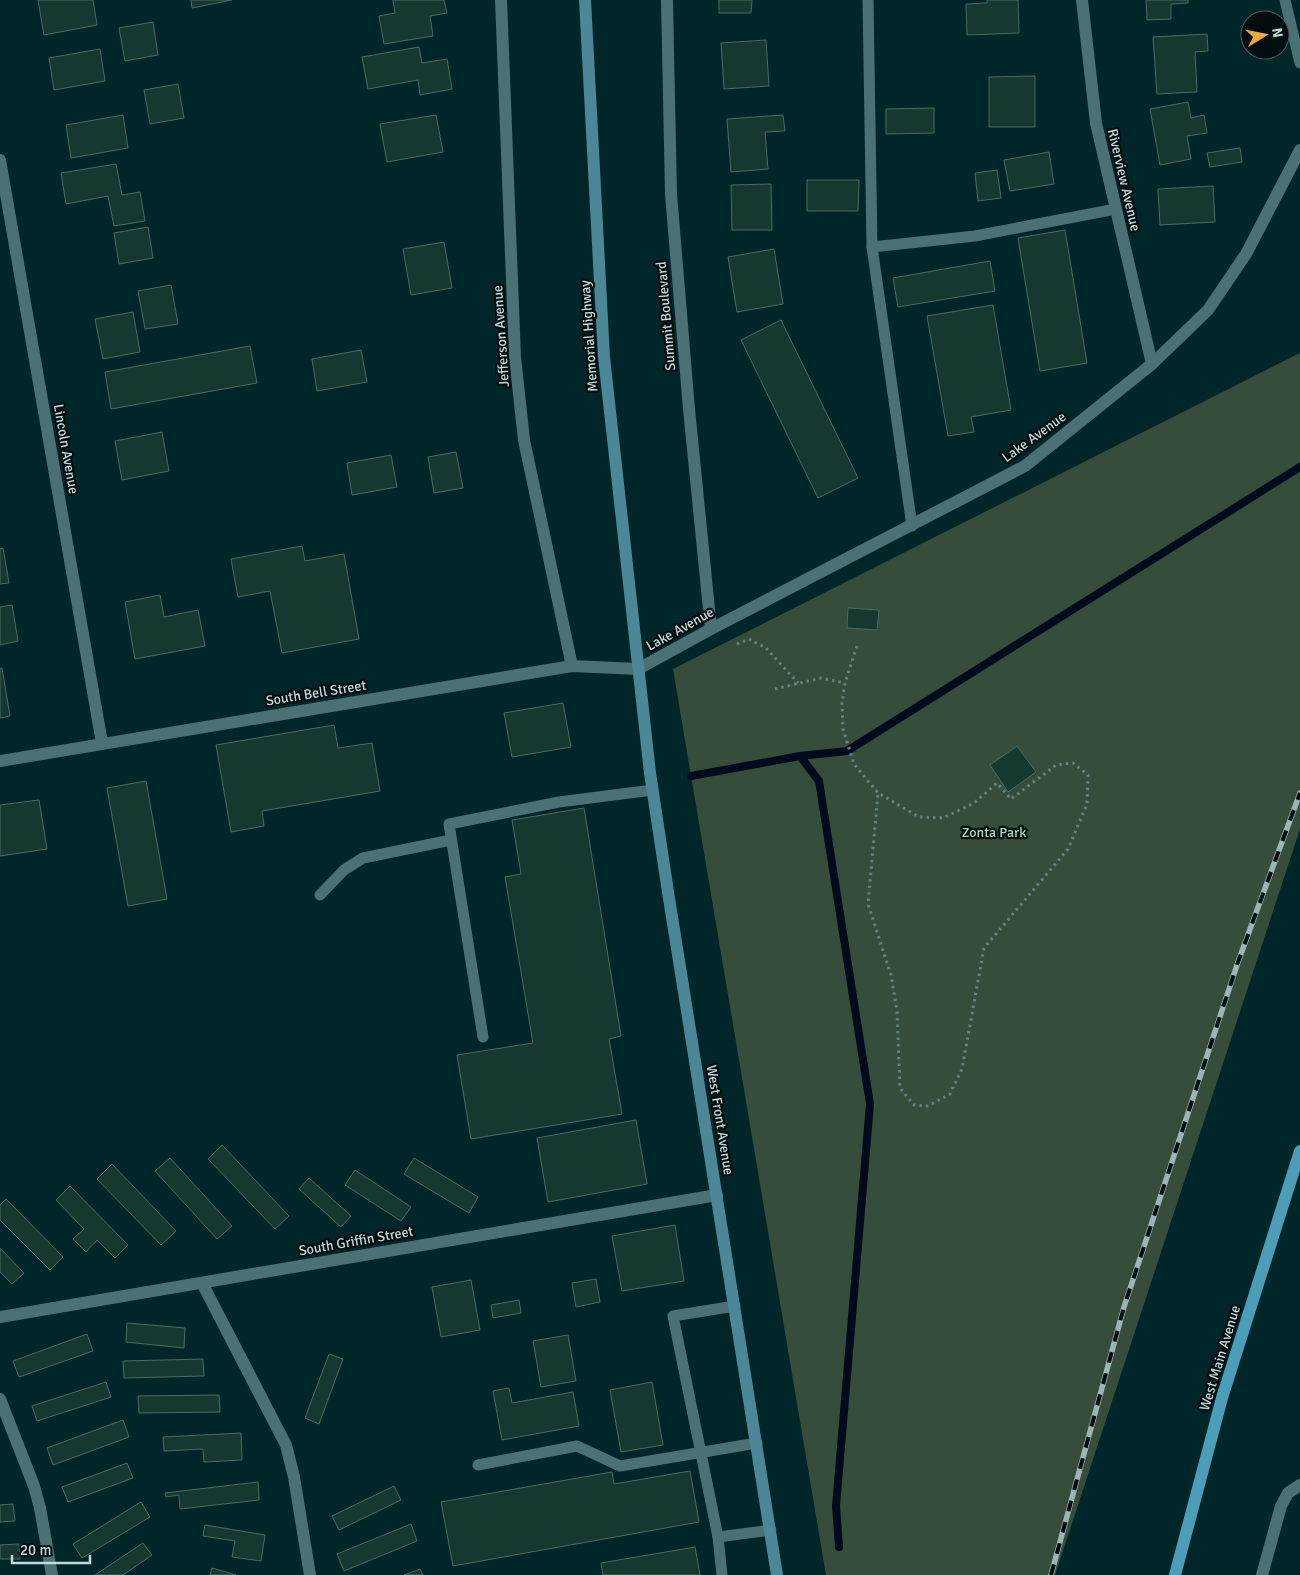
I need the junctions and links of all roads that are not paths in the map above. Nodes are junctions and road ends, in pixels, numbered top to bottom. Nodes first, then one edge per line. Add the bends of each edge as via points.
1 (501, 0) edge
2 (585, 0) edge
3 (667, 0) edge
4 (868, 0) edge
5 (1082, 0) edge
6 (1285, 0) edge
7 (1300, 63) edge
8 (1300, 150) edge
9 (0, 160) edge
10 (1116, 209) junction
11 (872, 247) junction
12 (1152, 364) junction
13 (912, 526) junction
14 (711, 628) junction
15 (572, 666) junction
16 (638, 669) junction
17 (102, 743) junction
18 (0, 761) edge
19 (653, 790) junction
20 (451, 840) junction
21 (320, 895) dead end
22 (483, 1037) dead end
23 (1300, 1151) edge
24 (717, 1195) junction
25 (202, 1283) junction
26 (735, 1306) junction
27 (0, 1317) edge
28 (0, 1399) edge
29 (757, 1443) junction
30 (699, 1452) junction
31 (478, 1465) dead end
32 (1300, 1485) edge
33 (771, 1530) junction
34 (718, 1538) junction
35 (52, 1575) edge
36 (310, 1575) edge
37 (722, 1575) edge
38 (777, 1575) edge
39 (1175, 1575) edge
40 (1262, 1575) edge

1 - 15 street, Jefferson Avenue via 515,357 524,440
2 - 16 street, Memorial Highway via 604,357
3 - 14 street, Summit Boulevard via 671,194
4 - 11 lane
5 - 10 street, Riverview Avenue via 1096,123
6 - 7 lane
8 - 12 street, Lake Avenue via 1246,254 1208,310
9 - 17 street, Lincoln Avenue
10 - 11 lane via 975,236
10 - 12 street, Riverview Avenue
11 - 13 lane
12 - 13 street, Lake Avenue via 1026,466
13 - 14 street, Lake Avenue
14 - 16 street, Lake Avenue
15 - 16 street, South Bell Street
15 - 17 street, South Bell Street
16 - 19 street, West Front Avenue
17 - 18 street, South Bell Street
19 - 20 lane via 559,802 449,824
19 - 24 street, West Front Avenue
20 - 21 lane via 364,858 344,870
20 - 22 lane
23 - 39 main road, West Main Avenue via 1222,1398
24 - 25 street, South Griffin Street
24 - 26 street, West Front Avenue
25 - 27 street, South Griffin Street
25 - 36 street via 286,1445
26 - 29 street, West Front Avenue
26 - 30 lane via 673,1316
28 - 35 street via 34,1486
29 - 30 lane
29 - 33 street, West Front Avenue
30 - 31 lane via 620,1466 577,1446
30 - 34 lane
32 - 40 street via 1288,1493 1281,1506
33 - 34 lane
33 - 38 street, West Front Avenue
34 - 37 lane

